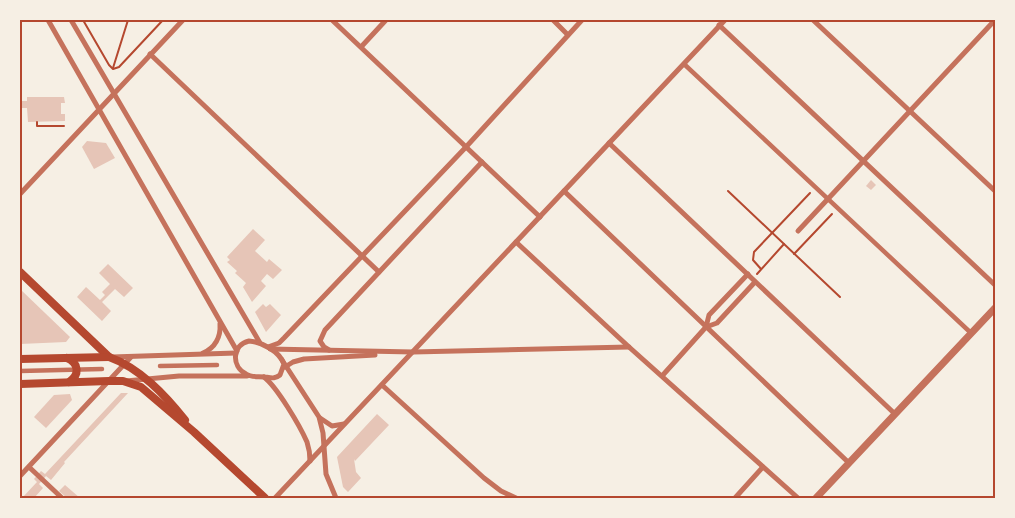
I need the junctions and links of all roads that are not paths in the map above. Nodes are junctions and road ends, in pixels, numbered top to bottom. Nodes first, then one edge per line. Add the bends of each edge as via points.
1 (48, 20) edge
2 (71, 20) edge
3 (183, 20) edge
4 (332, 20) edge
5 (386, 20) edge
6 (552, 20) edge
7 (582, 20) edge
8 (724, 20) edge
9 (813, 20) edge
10 (995, 20) edge
11 (720, 25) junction
12 (568, 34) junction
13 (361, 47) junction
14 (150, 54) junction
15 (684, 64) junction
16 (114, 93) junction
17 (98, 110) junction
18 (910, 111) junction
19 (609, 143) junction
20 (466, 147) junction
21 (863, 161) junction
22 (482, 162) junction
23 (564, 191) junction
24 (995, 191) edge
25 (20, 194) edge
26 (828, 199) junction
27 (540, 217) junction
28 (798, 231) dead end
29 (516, 242) junction
30 (362, 256) junction
31 (20, 272) edge
32 (379, 272) junction
33 (752, 278) junction
34 (995, 284) edge
35 (995, 308) edge
36 (218, 319) junction
37 (706, 327) junction
38 (971, 333) junction
39 (260, 343) junction
40 (630, 347) junction
41 (269, 348) junction
42 (332, 351) junction
43 (236, 352) junction
44 (413, 352) junction
45 (201, 354) junction
46 (109, 357) junction
47 (131, 357) junction
48 (67, 358) junction
49 (20, 359) edge
50 (125, 363) junction
51 (217, 365) dead end
52 (160, 366) dead end
53 (285, 367) junction
54 (102, 369) dead end
55 (77, 370) junction
56 (20, 371) edge
57 (250, 376) junction
58 (662, 376) junction
59 (263, 377) junction
60 (145, 379) junction
61 (109, 380) junction
62 (123, 381) junction
63 (67, 382) junction
64 (20, 384) edge
65 (382, 384) junction
66 (895, 414) junction
67 (319, 417) junction
68 (346, 423) junction
69 (194, 432) junction
70 (324, 447) junction
71 (310, 461) junction
72 (849, 463) junction
73 (29, 467) junction
74 (763, 467) junction
75 (20, 476) edge
76 (62, 498) edge
77 (265, 498) edge
78 (275, 498) edge
79 (336, 498) edge
80 (516, 498) edge
81 (735, 498) edge
82 (798, 498) edge
83 (816, 498) edge

1 - 17 street
2 - 16 street
3 - 14 street
4 - 13 street
5 - 13 street
6 - 12 street
7 - 12 street
8 - 11 street
9 - 18 street
10 - 18 street
11 - 15 street
11 - 21 street
12 - 20 street
13 - 20 street
14 - 16 street
14 - 30 street
15 - 19 street
15 - 26 street
16 - 17 street
16 - 39 street
17 - 25 street
17 - 36 street
18 - 21 street
18 - 24 street
19 - 23 street
19 - 33 street
20 - 22 street
20 - 30 street
21 - 26 street
21 - 34 street
22 - 27 street
22 - 32 street
23 - 27 street
23 - 37 street
26 - 28 street
26 - 38 street
27 - 29 street
29 - 40 street
29 - 44 street
30 - 32 street
30 - 41 street via 279,343
31 - 46 main road
32 - 42 street via 322,334 321,342
33 - 37 street via 710,316
33 - 37 street via 717,323
33 - 66 street
35 - 38 street
36 - 43 street
36 - 45 street via 220,330 216,342
37 - 58 street
37 - 72 street
38 - 66 street
39 - 41 street
39 - 43 street via 245,342
40 - 44 street
40 - 58 street
41 - 42 street
41 - 53 street
42 - 44 street
43 - 45 street
43 - 57 street via 238,366
44 - 53 street via 304,359
44 - 65 street
45 - 47 street
46 - 47 street
46 - 48 main road
46 - 50 main road
47 - 50 street
48 - 49 main road
48 - 55 main road via 73,361
50 - 60 main road
50 - 61 street
51 - 52 street
53 - 59 street via 278,377
53 - 67 street
54 - 55 street
55 - 56 street
55 - 63 main road via 76,376
57 - 59 street
57 - 60 street
58 - 74 street
59 - 71 street via 275,388 304,437
60 - 62 street
60 - 69 main road via 174,406
61 - 62 main road
61 - 63 main road
61 - 73 street
62 - 69 main road via 141,387
63 - 64 main road
65 - 68 street
65 - 80 street via 484,478
66 - 72 street
67 - 68 street via 332,426
67 - 70 street
68 - 70 street
69 - 77 main road
70 - 71 street
70 - 79 street via 326,474
71 - 78 street
72 - 83 street
73 - 75 street
73 - 76 street
74 - 81 street
74 - 82 street

